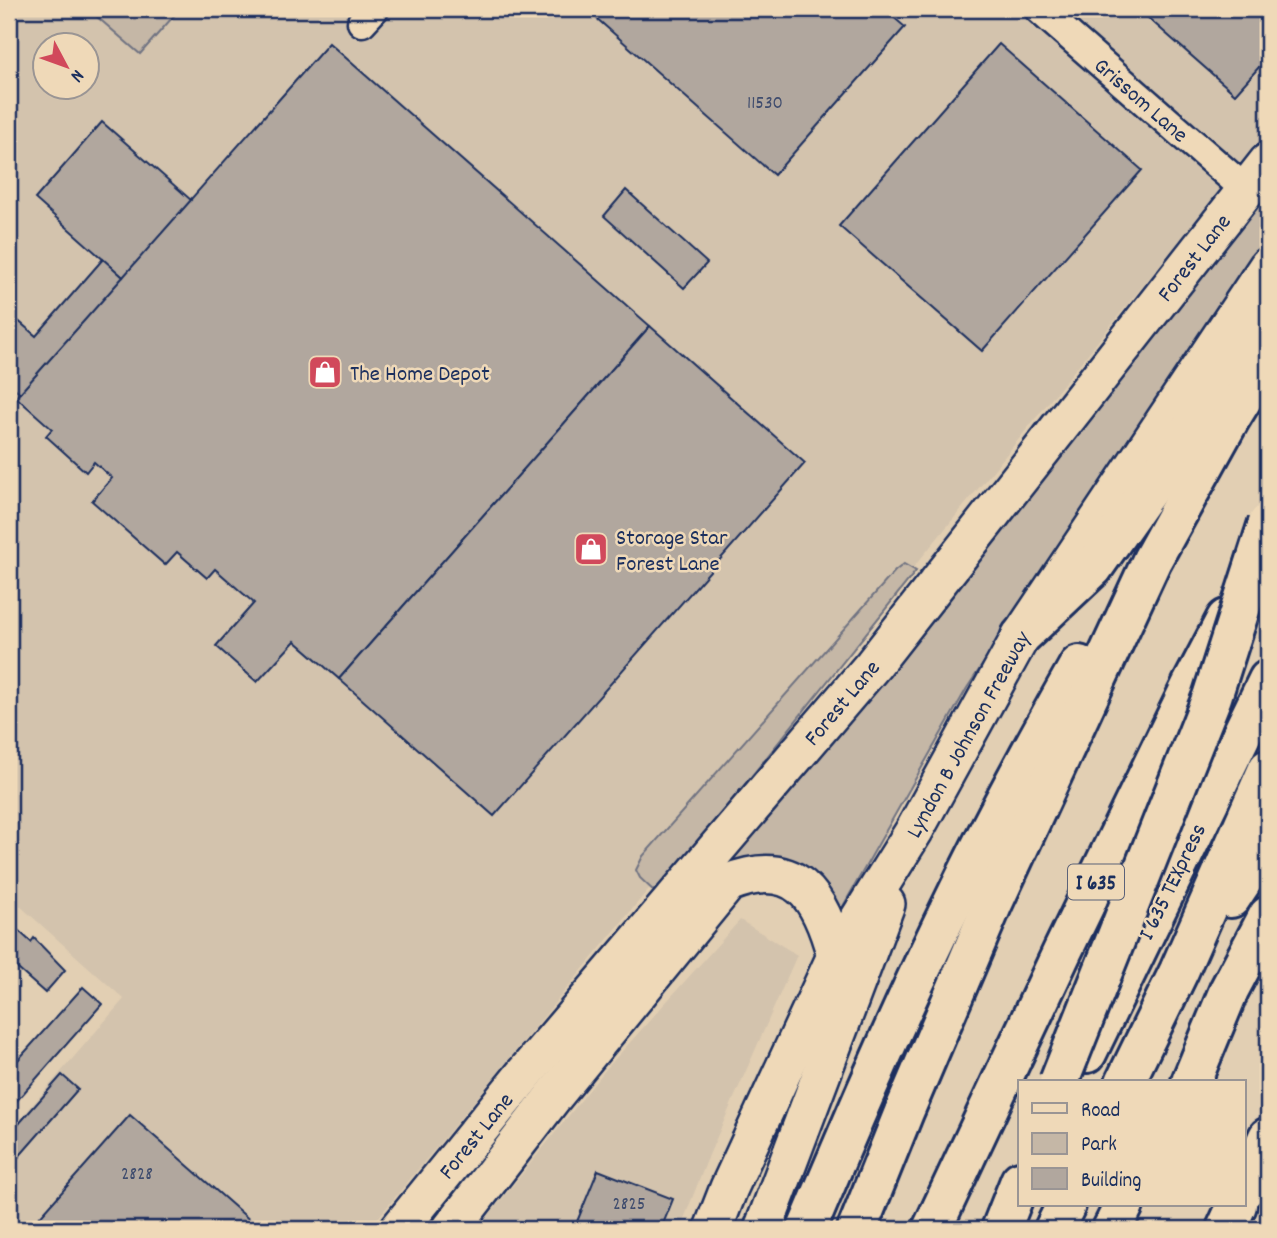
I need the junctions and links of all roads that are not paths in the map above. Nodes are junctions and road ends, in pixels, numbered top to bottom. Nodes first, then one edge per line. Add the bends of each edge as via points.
1 (1039, 9) edge
2 (1268, 162) edge
3 (1246, 190) junction
4 (1268, 265) edge
5 (1268, 313) edge
6 (1268, 357) edge
7 (1268, 523) edge
8 (1268, 539) edge
9 (1152, 560) junction
10 (1021, 636) junction
11 (1268, 680) edge
12 (1268, 769) edge
13 (914, 831) junction
14 (1268, 842) edge
15 (1268, 916) edge
16 (673, 923) junction
17 (836, 956) junction
18 (1179, 971) junction
19 (1229, 989) junction
20 (1060, 1080) edge
21 (1074, 1080) edge
22 (1126, 1080) edge
23 (1185, 1080) edge
24 (1192, 1080) edge
25 (1268, 1137) edge
26 (1018, 1186) edge
27 (1246, 1186) edge
28 (1018, 1196) edge
29 (1066, 1206) edge
30 (1124, 1206) edge
31 (1141, 1206) edge
32 (1237, 1206) edge
33 (399, 1229) edge
34 (451, 1229) edge
35 (713, 1229) edge
36 (763, 1229) edge
37 (807, 1229) edge
38 (857, 1229) edge
39 (932, 1229) edge
40 (1001, 1229) edge
41 (1054, 1229) edge
42 (1112, 1229) edge
43 (1132, 1229) edge
44 (1226, 1229) edge

1 - 3 street, Grissom Lane
2 - 3 main road, Forest Lane
3 - 16 main road, Forest Lane
4 - 10 main road, Lyndon B Johnson Freeway
5 - 10 highway via 1093,568
6 - 9 highway
7 - 20 highway, bridge via 1212,697
8 - 39 highway, I 635 via 1179,711
9 - 37 highway via 1105,620 958,890
9 - 38 highway via 993,903
10 - 13 main road, Lyndon B Johnson Freeway
11 - 21 highway, I 635 TEXpress
12 - 18 highway, I 635 TEXpress
13 - 17 main road, Lyndon B Johnson Freeway
13 - 36 main road
14 - 18 highway
15 - 19 highway
16 - 17 main road via 728,883 749,874 771,873 805,890 819,905
16 - 33 main road, Forest Lane via 526,1072
16 - 34 main road, Forest Lane via 553,1097
17 - 35 main road, Lyndon B Johnson Freeway
18 - 22 highway, I 635 TEXpress
19 - 23 highway
19 - 24 highway
25 - 27 highway
26 - 40 highway
28 - 40 highway
29 - 41 highway
30 - 42 highway
31 - 43 highway
32 - 44 highway

